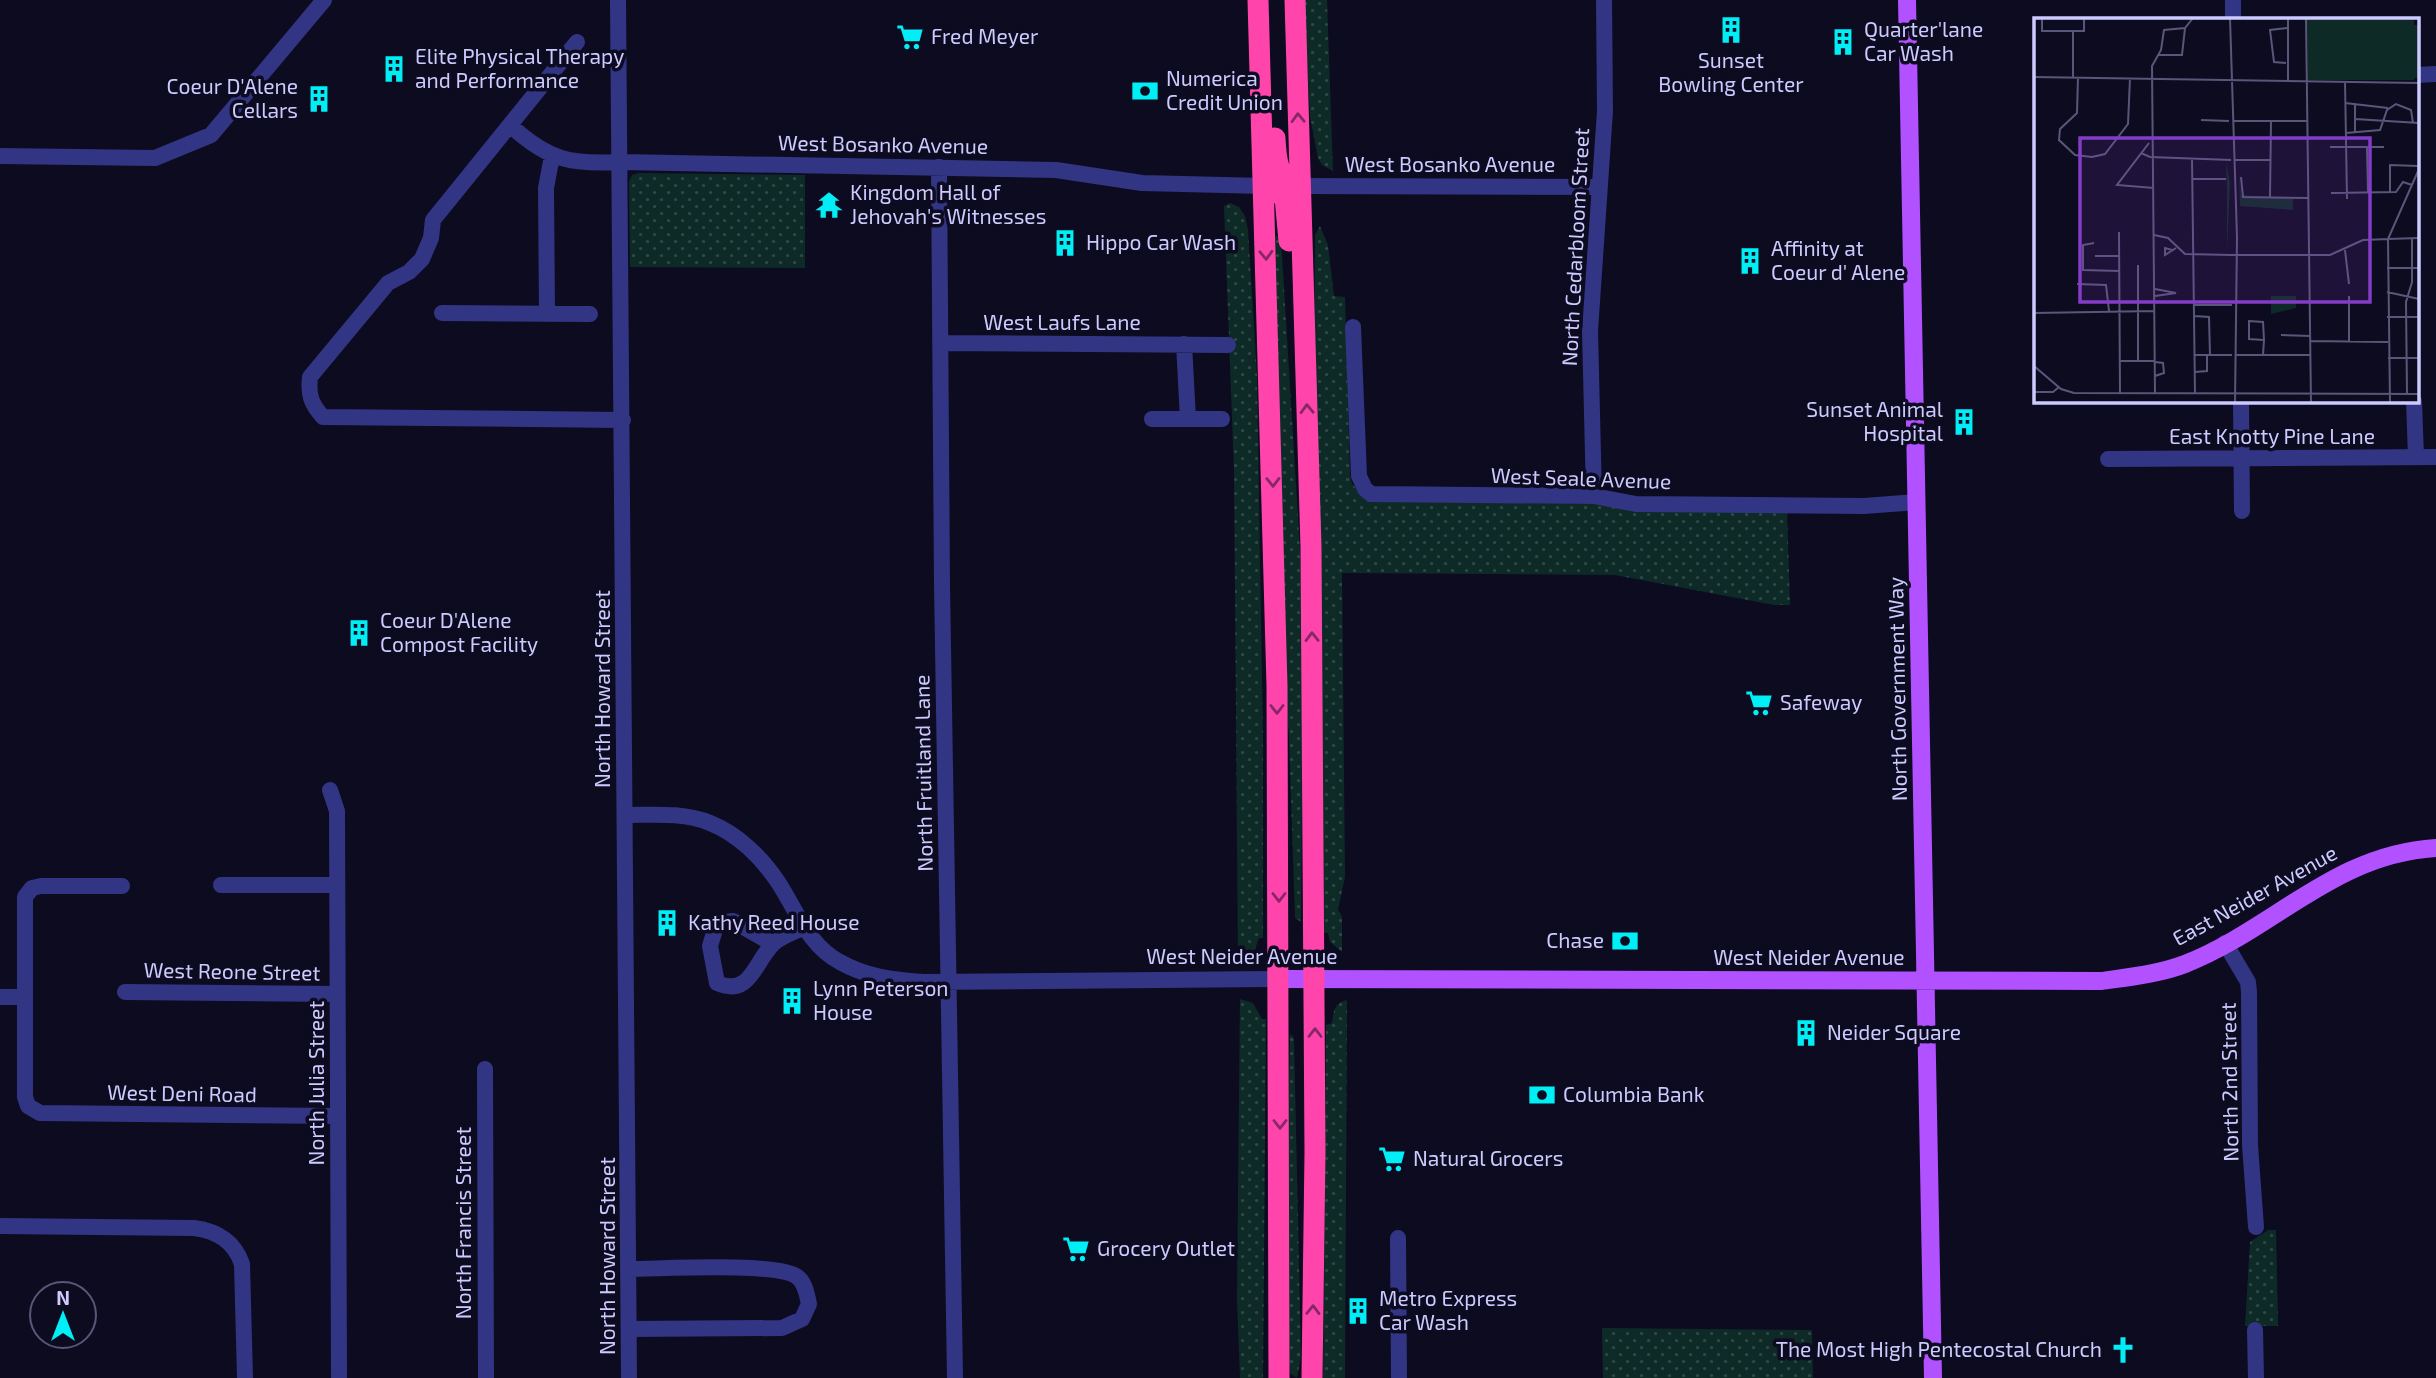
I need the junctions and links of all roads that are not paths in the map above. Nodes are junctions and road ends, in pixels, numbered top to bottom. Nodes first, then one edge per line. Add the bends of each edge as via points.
1 (324, 0) edge
2 (618, 0) edge
3 (1258, 0) edge
4 (1295, 0) edge
5 (1604, 0) edge
6 (1907, 0) edge
7 (2233, 0) edge
8 (2233, 18) edge
9 (578, 41) dead end
10 (1260, 56) junction
11 (2436, 74) edge
12 (2418, 75) edge
13 (511, 126) junction
14 (0, 156) edge
15 (552, 156) junction
16 (621, 162) junction
17 (939, 167) junction
18 (1264, 186) junction
19 (1300, 186) junction
20 (1600, 187) junction
21 (1304, 301) junction
22 (442, 313) dead end
23 (547, 314) junction
24 (590, 314) dead end
25 (1353, 327) dead end
26 (940, 343) junction
27 (1184, 344) junction
28 (1228, 345) dead end
29 (2241, 402) edge
30 (2414, 402) edge
31 (1152, 418) dead end
32 (1188, 419) junction
33 (1222, 419) dead end
34 (623, 420) junction
35 (2416, 457) junction
36 (2436, 457) edge
37 (2241, 458) junction
38 (2108, 459) dead end
39 (1594, 496) junction
40 (1917, 502) junction
41 (2242, 511) dead end
42 (330, 790) dead end
43 (625, 815) junction
44 (2436, 848) edge
45 (220, 885) dead end
46 (337, 885) junction
47 (121, 886) dead end
48 (804, 927) junction
49 (2225, 943) junction
50 (773, 944) junction
51 (1279, 979) junction
52 (1314, 979) junction
53 (1927, 980) junction
54 (950, 982) junction
55 (125, 992) dead end
56 (337, 994) junction
57 (0, 997) edge
58 (24, 997) junction
59 (485, 1069) dead end
60 (338, 1116) junction
61 (0, 1226) edge
62 (2256, 1227) dead end
63 (1398, 1238) dead end
64 (629, 1269) junction
65 (629, 1329) junction
66 (2255, 1330) dead end
67 (1279, 1355) junction
68 (245, 1378) edge
69 (339, 1378) edge
70 (486, 1378) edge
71 (629, 1378) edge
72 (955, 1378) edge
73 (1279, 1378) edge
74 (1285, 1378) edge
75 (1312, 1378) edge
76 (1399, 1378) edge
77 (1933, 1378) edge
78 (2256, 1378) edge

1 - 14 street via 211,135 155,158
2 - 16 street, North Howard Street
3 - 10 highway
19 -> 4 highway
5 - 20 street, North Cedarbloom Street
6 - 40 main road, North Government Way
7 - 8 street
9 - 13 street
10 - 18 highway
10 - 19 highway via 1281,174 1287,182
11 - 12 street
13 - 15 street, West Bosanko Avenue
13 - 34 street via 433,220 422,259 388,283 310,377 311,404 323,417
15 - 16 street, West Bosanko Avenue via 588,164
15 - 23 street via 546,188
16 - 17 street, West Bosanko Avenue
16 - 34 street, North Howard Street
17 - 18 street, West Bosanko Avenue via 1056,170 1197,187
17 - 26 street, North Fruitland Lane
18 - 21 highway via 1284,197 1294,280
18 -> 51 highway via 1275,563
19 - 20 street, West Bosanko Avenue
19 - 21 highway
20 - 39 street, North Cedarbloom Street via 1589,357
52 -> 21 highway
22 - 23 street
23 - 24 street
25 - 39 street, West Seale Avenue via 1359,476 1371,494
26 - 27 street, West Laufs Lane
26 - 54 street, North Fruitland Lane
27 - 28 street, West Laufs Lane
27 - 32 street
29 - 37 street
30 - 35 street
31 - 32 street
32 - 33 street
34 - 43 street, North Howard Street
35 - 36 street, East Knotty Pine Lane
35 - 37 street, East Knotty Pine Lane
37 - 38 street, East Knotty Pine Lane
37 - 41 street
39 - 40 street, West Seale Avenue via 1636,504 1864,506
40 - 53 main road, North Government Way
42 - 46 street, North Julia Street via 337,811
43 - 48 street, West Neider Avenue via 683,816 710,823 737,838 778,882
43 - 64 street, North Howard Street
44 - 49 main road, East Neider Avenue via 2410,849 2343,872
45 - 46 street
46 - 56 street, North Julia Street
47 - 58 street via 41,886 28,891 23,906
48 - 50 street
48 - 54 street, West Neider Avenue via 838,961 860,972 898,980
49 - 53 main road, East Neider Avenue via 2185,964 2101,981
49 - 62 street, North 2nd Street via 2248,982
50 - 50 street via 744,984 717,983 710,946 717,923 733,921
51 - 52 main road, West Neider Avenue
51 - 54 street, West Neider Avenue
51 -> 67 highway
52 - 53 main road, West Neider Avenue
75 -> 52 highway
53 - 77 main road, North Government Way
54 - 72 street, North Fruitland Lane
55 - 56 street, West Reone Street
56 - 60 street, North Julia Street
57 - 58 street
58 - 60 street, West Deni Road via 25,1097 28,1106 40,1113
59 - 70 street, North Francis Street
60 - 69 street, North Julia Street
61 - 68 street via 194,1228 229,1241 243,1272
63 - 76 street
64 - 65 street, North Howard Street
64 - 65 street via 772,1269 797,1276 809,1304 802,1319 782,1328
65 - 71 street, North Howard Street
66 - 78 street
67 - 73 highway
67 - 74 highway

